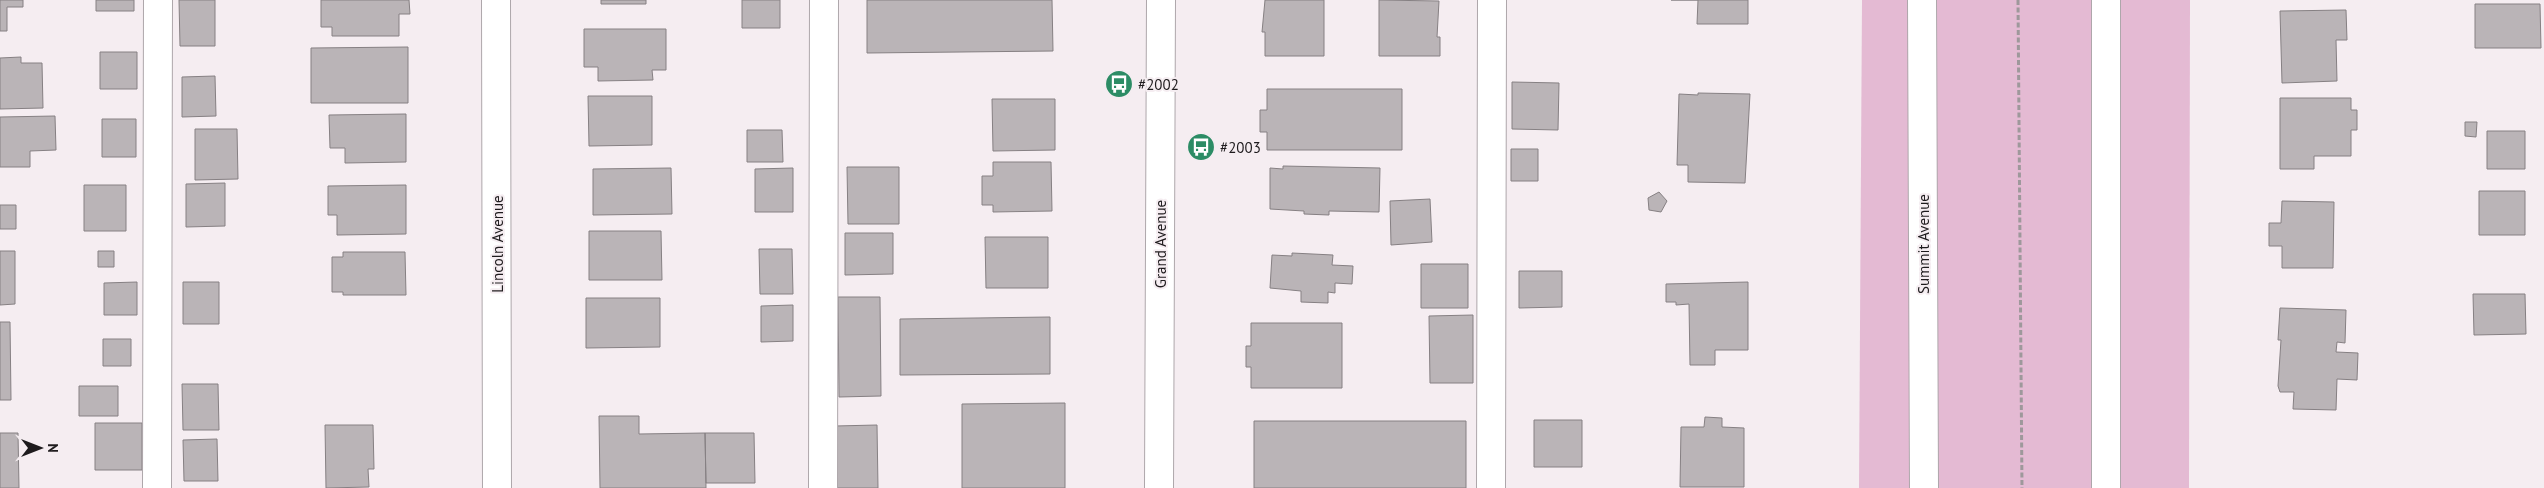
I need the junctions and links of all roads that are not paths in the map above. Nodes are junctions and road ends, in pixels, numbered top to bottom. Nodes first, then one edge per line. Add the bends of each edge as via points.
1 (158, 0) edge
2 (496, 0) edge
3 (824, 0) edge
4 (1161, 0) edge
5 (1492, 0) edge
6 (1922, 0) edge
7 (2106, 0) edge
8 (157, 488) edge
9 (497, 488) edge
10 (822, 488) edge
11 (1159, 488) edge
12 (1490, 488) edge
13 (1924, 488) edge
14 (2106, 488) edge

1 - 8 street
2 - 9 street, Lincoln Avenue
3 - 10 street
4 - 11 street, Grand Avenue
5 - 12 street
6 - 13 street, Summit Avenue
7 - 14 street

